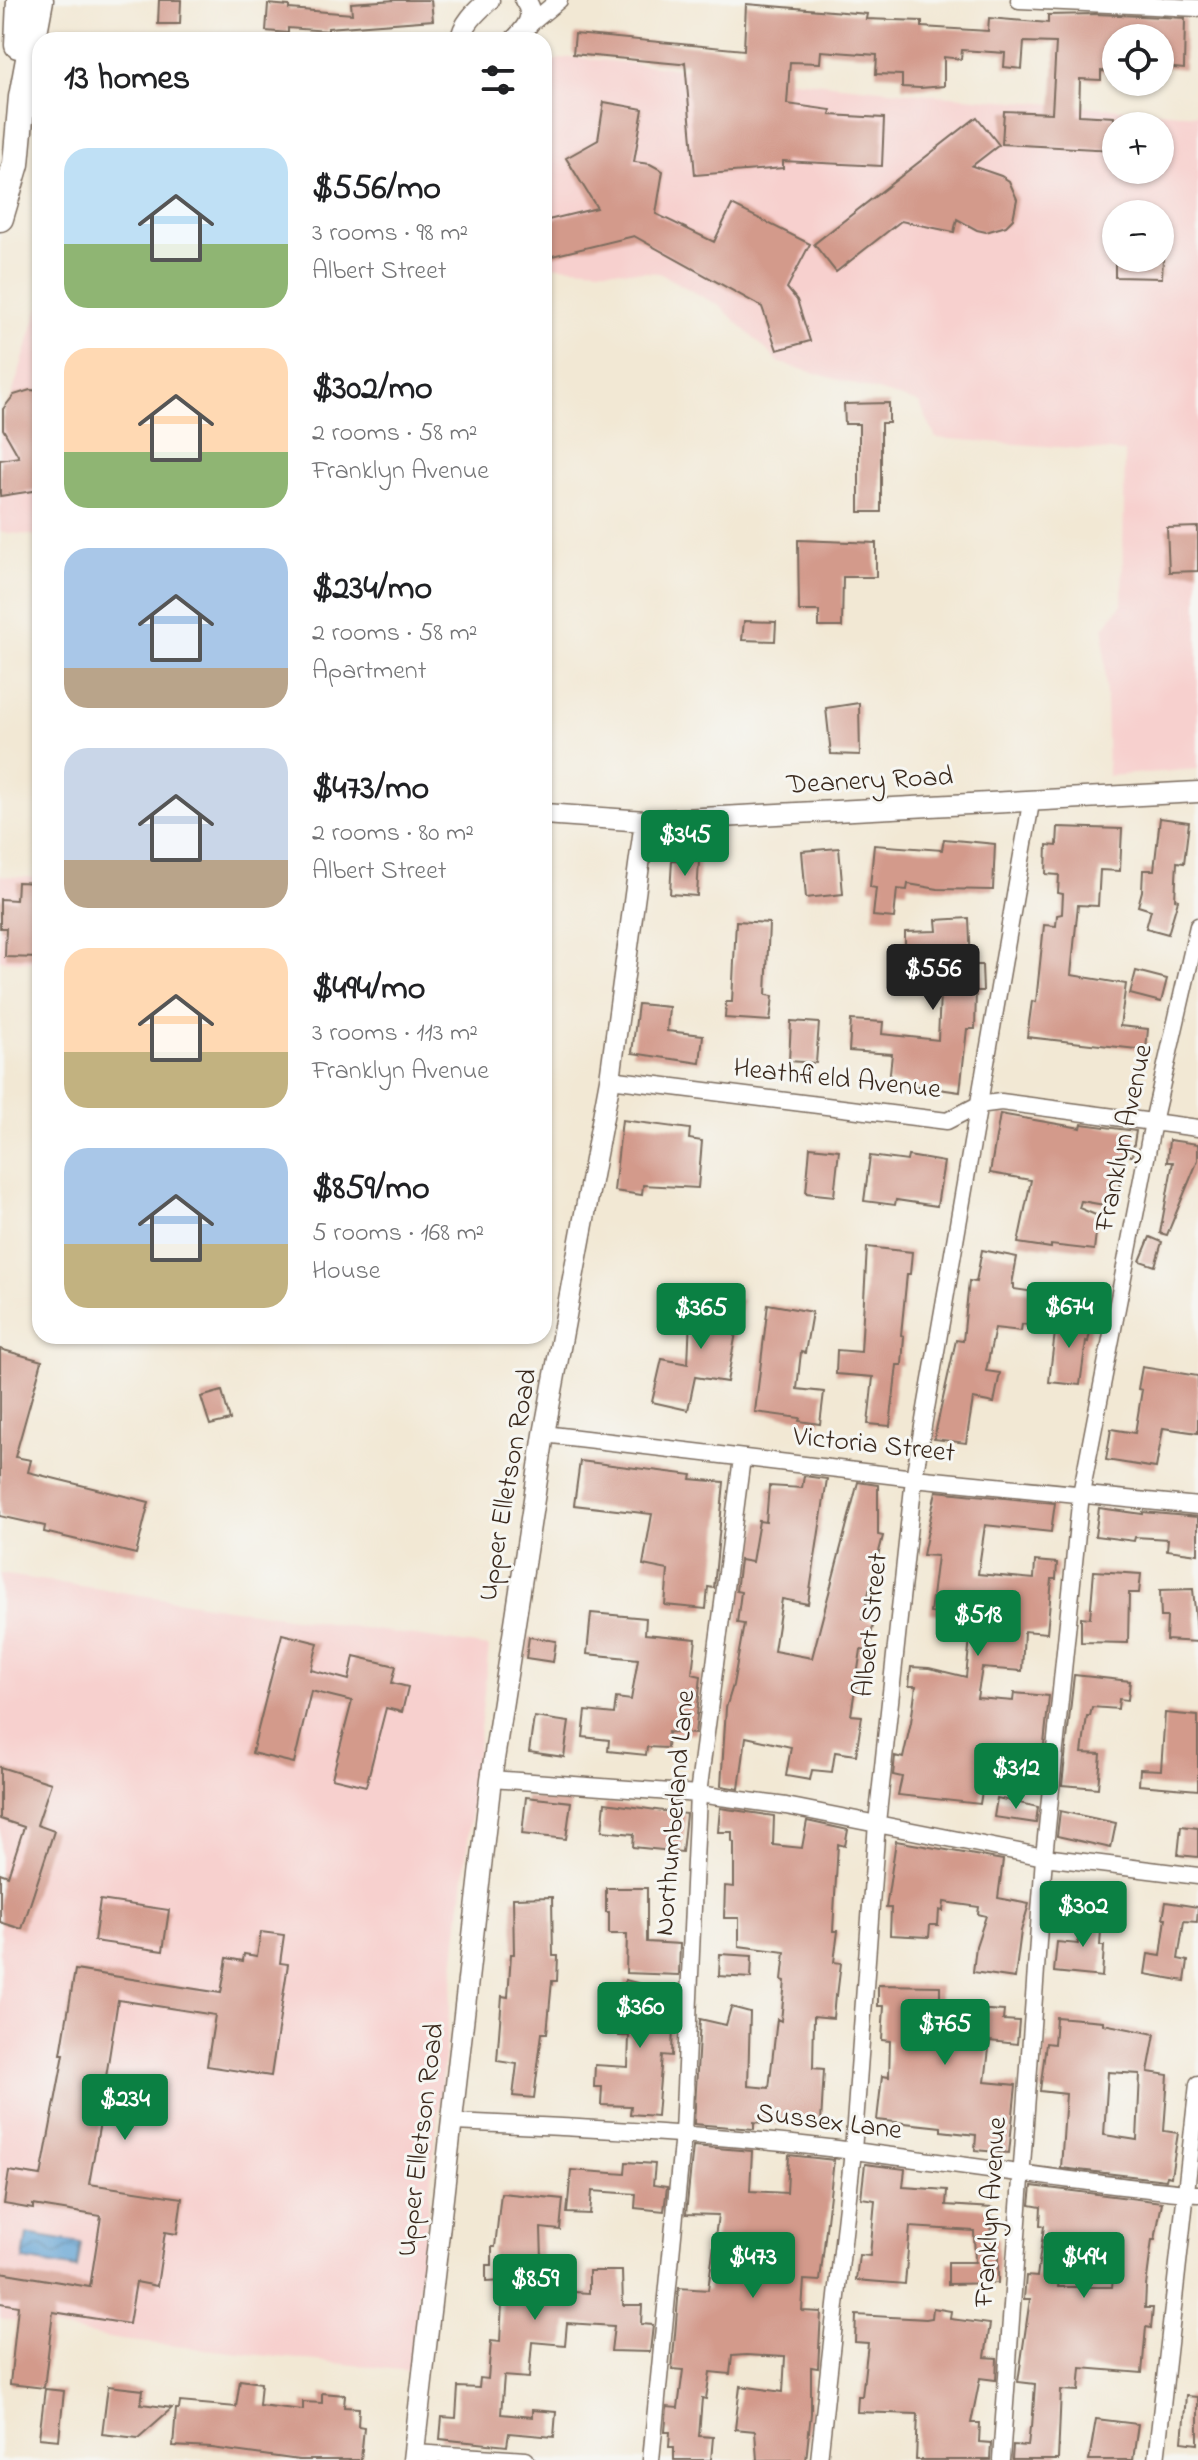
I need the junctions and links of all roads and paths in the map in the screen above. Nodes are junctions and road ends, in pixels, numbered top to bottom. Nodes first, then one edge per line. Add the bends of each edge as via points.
1 (20, 0) edge
2 (40, 0) edge
3 (489, 0) edge
4 (525, 0) edge
5 (559, 0) edge
6 (1019, 0) edge
7 (1198, 8) edge
8 (37, 32) edge
9 (462, 32) edge
10 (525, 32) edge
11 (526, 32) edge
12 (31, 97) edge
13 (8, 163) edge
14 (0, 218) edge
15 (1198, 792) edge
16 (1031, 803) junction
17 (552, 815) edge
18 (645, 821) junction
19 (1198, 926) edge
20 (610, 1079) junction
21 (978, 1105) junction
22 (1153, 1122) junction
23 (1198, 1128) edge
24 (544, 1434) junction
25 (742, 1458) junction
26 (914, 1478) junction
27 (1081, 1494) junction
28 (1198, 1506) edge
29 (491, 1779) junction
30 (698, 1794) junction
31 (877, 1823) junction
32 (1044, 1857) junction
33 (1198, 1876) edge
34 (1198, 2084) edge
35 (453, 2122) junction
36 (683, 2133) junction
37 (853, 2151) junction
38 (1020, 2173) junction
39 (1191, 2193) edge
40 (413, 2456) edge
41 (526, 2460) edge
42 (651, 2460) edge
43 (819, 2460) edge
44 (1001, 2460) edge
45 (1156, 2460) edge

1 - 12 main road via 17,59
2 - 8 main road
3 - 9 street
4 - 10 street via 531,13
5 - 11 street
6 - 7 street
12 - 13 main road
13 - 14 main road
15 - 16 street, Deanery Road
16 - 18 street, Deanery Road
16 - 21 street, Albert Street
17 - 18 street, Deanery Road
18 - 20 street, Upper Elletson Road
19 - 22 street, Franklyn Avenue
20 - 21 street, Heathfield Avenue via 947,1121
20 - 24 street, Upper Elletson Road
21 - 22 street, Heathfield Avenue via 1001,1102
21 - 26 street, Albert Street
22 - 23 street, Heathfield Avenue
22 - 27 street, Franklyn Avenue
24 - 25 street, Victoria Street
24 - 29 street, Upper Elletson Road
25 - 26 street, Victoria Street
25 - 30 street, Northumberland Lane
26 - 27 street, Victoria Street
26 - 31 street, Albert Street
27 - 28 street, Victoria Street
27 - 32 street, Franklyn Avenue
29 - 30 street
29 - 35 street, Upper Elletson Road
30 - 31 street
30 - 36 street, Northumberland Lane
31 - 32 street
31 - 37 street, Albert Street
32 - 33 street
32 - 38 street, Franklyn Avenue
34 - 39 street
35 - 36 street, Sussex Lane
35 - 40 street, Upper Elletson Road
36 - 37 street, Sussex Lane
36 - 42 street, Northumberland Lane
37 - 38 street, Sussex Lane
37 - 43 street, Albert Street
38 - 39 street, Sussex Lane
38 - 44 street, Franklyn Avenue
39 - 45 street
40 - 41 street

